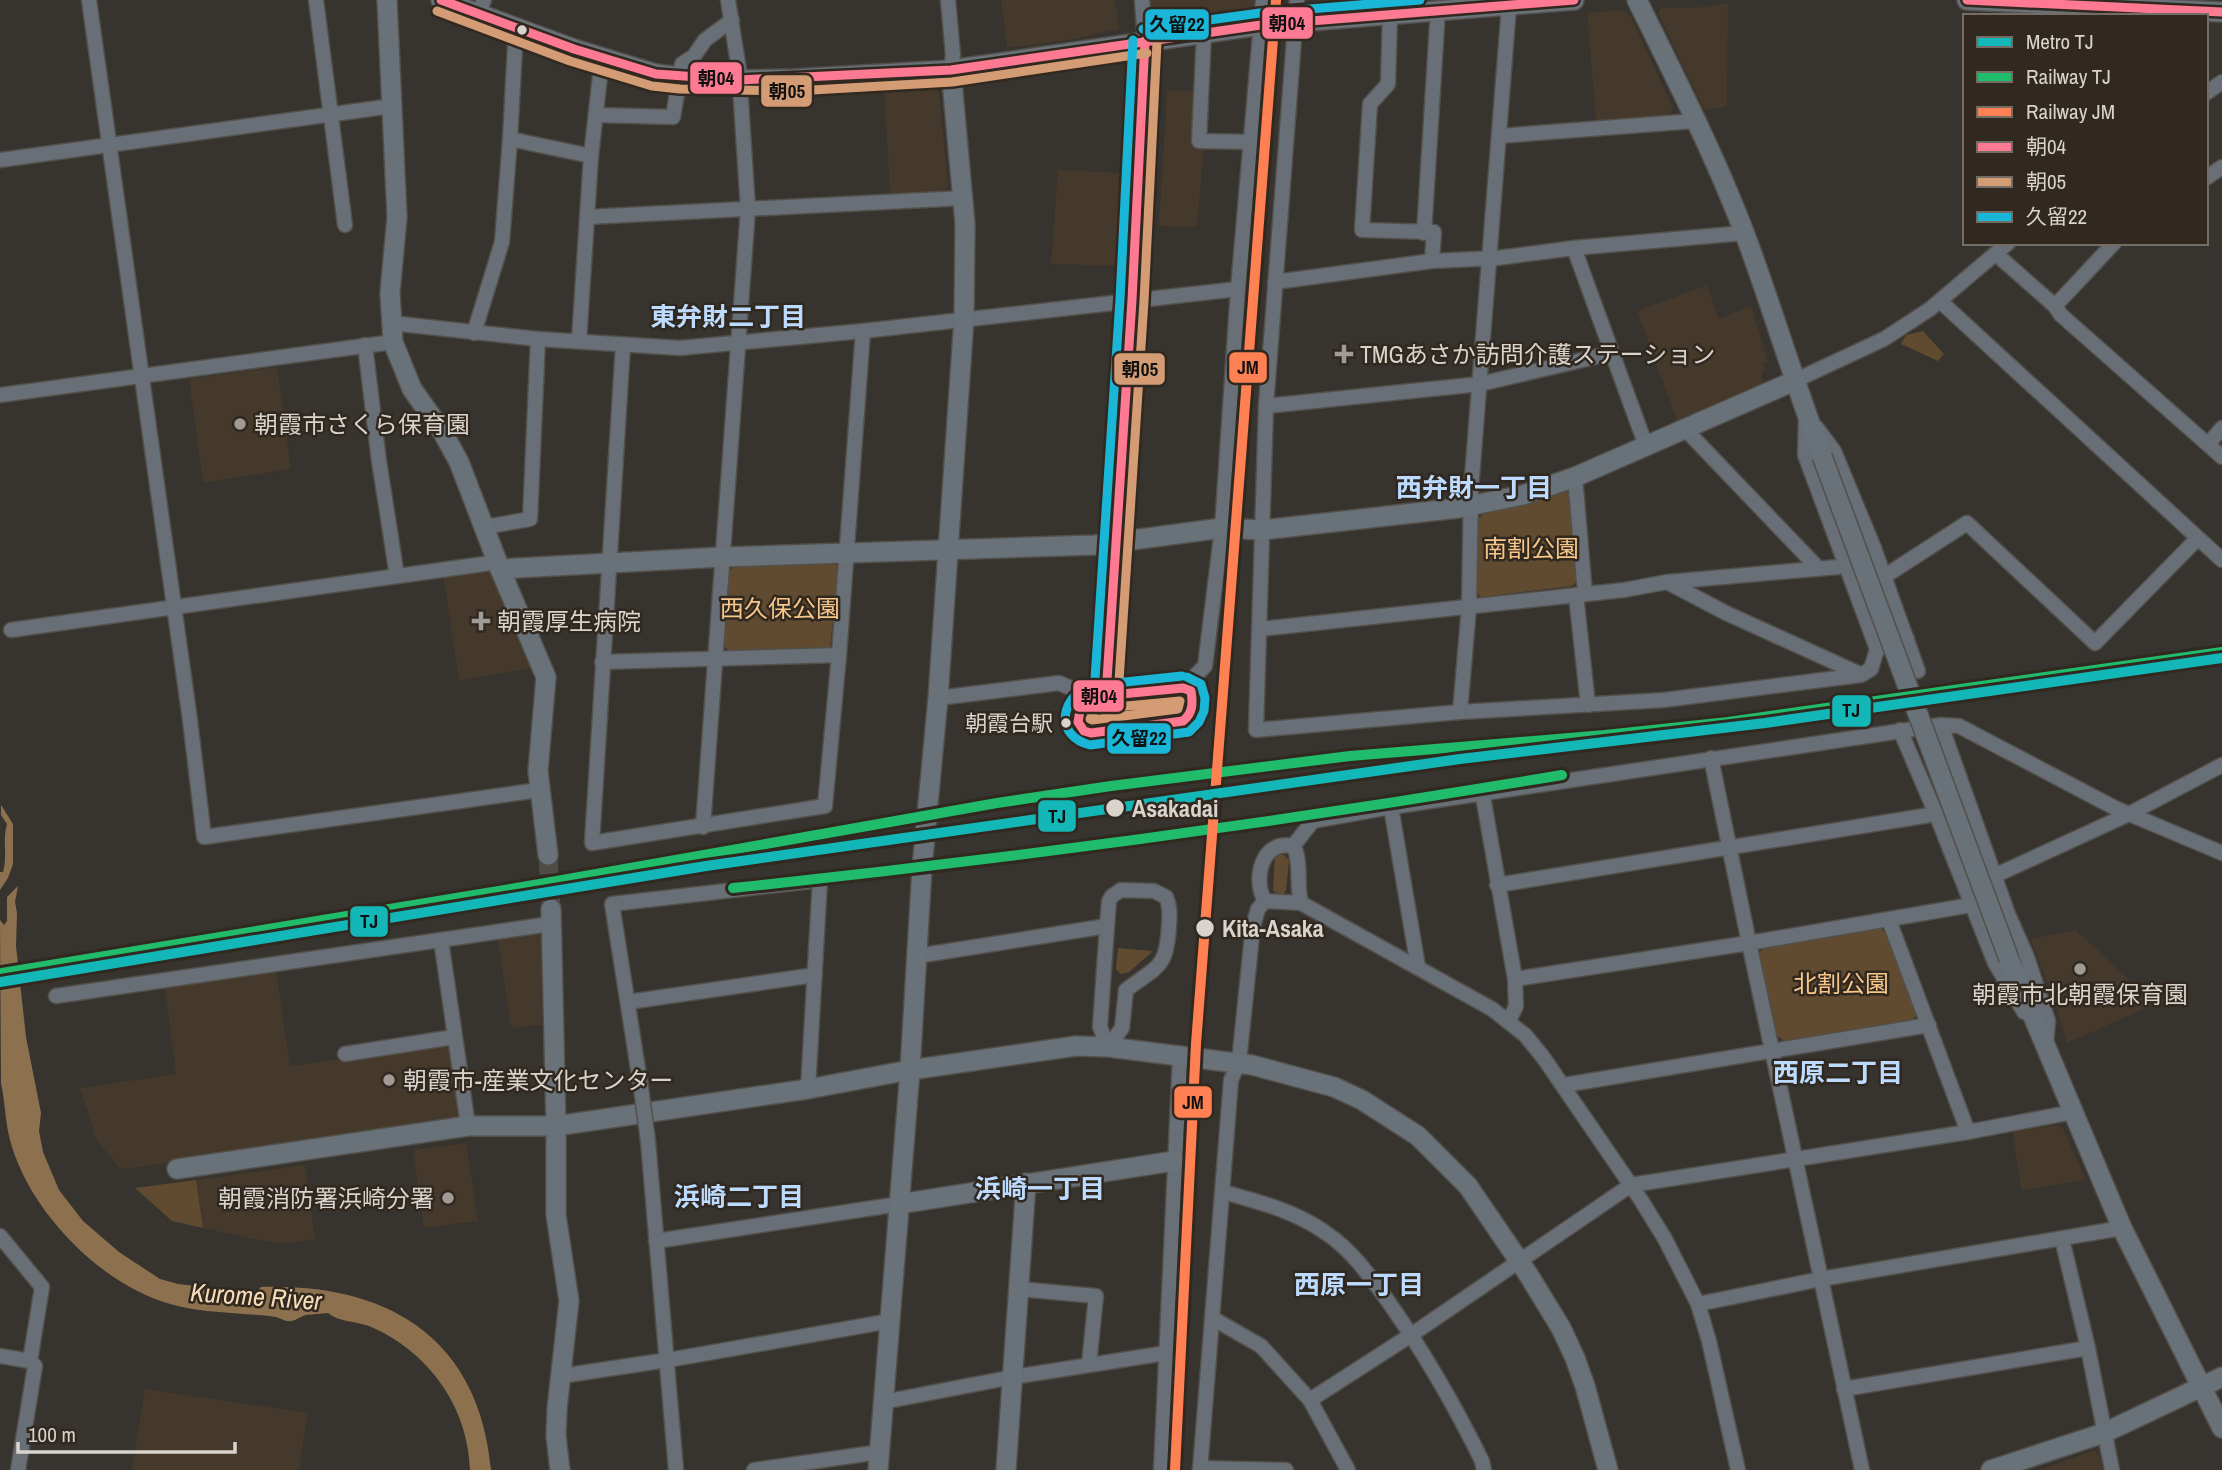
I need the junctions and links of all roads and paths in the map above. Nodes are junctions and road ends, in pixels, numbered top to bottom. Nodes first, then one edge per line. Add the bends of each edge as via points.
1 (89, 0) edge
2 (316, 0) edge
3 (387, 0) edge
4 (441, 0) edge
5 (728, 0) edge
6 (948, 0) edge
7 (1142, 0) edge
8 (1263, 0) edge
9 (1297, 0) edge
10 (1574, 0) edge
11 (1637, 0) edge
12 (1967, 0) edge
13 (1509, 6) junction
14 (2174, 6) edge
15 (481, 7) edge
16 (1438, 9) junction
17 (2222, 12) edge
18 (1390, 14) junction
19 (732, 20) junction
20 (1296, 22) junction
21 (1261, 25) junction
22 (516, 28) junction
23 (1203, 33) junction
24 (1145, 41) junction
25 (602, 58) junction
26 (951, 70) junction
27 (680, 77) junction
28 (740, 80) junction
29 (392, 106) junction
30 (331, 114) junction
31 (596, 114) junction
32 (1695, 121) junction
33 (1499, 136) junction
34 (510, 139) junction
35 (1252, 142) junction
36 (109, 146) junction
37 (591, 156) junction
38 (0, 160) edge
39 (964, 198) junction
40 (748, 209) junction
41 (587, 217) junction
42 (345, 225) dead end
43 (1424, 233) junction
44 (1744, 233) junction
45 (2006, 245) edge
46 (2112, 245) edge
47 (1574, 248) junction
48 (1996, 254) junction
49 (1491, 257) junction
50 (1432, 261) junction
51 (1275, 282) junction
52 (1238, 289) junction
53 (1132, 300) junction
54 (1941, 302) junction
55 (2055, 306) junction
56 (964, 318) junction
57 (863, 331) junction
58 (392, 332) junction
59 (474, 333) junction
60 (538, 339) junction
61 (579, 341) junction
62 (737, 343) junction
63 (365, 345) junction
64 (623, 345) junction
65 (1612, 353) junction
66 (142, 377) junction
67 (1794, 381) junction
68 (1480, 384) junction
69 (0, 395) edge
70 (1266, 406) junction
71 (1807, 415) junction
72 (2222, 428) edge
73 (1685, 429) junction
74 (2208, 444) junction
75 (1646, 446) junction
76 (2222, 457) edge
77 (1575, 477) junction
78 (1472, 506) junction
79 (485, 527) junction
80 (1222, 528) junction
81 (1262, 530) junction
82 (2197, 539) junction
83 (1114, 543) junction
84 (948, 548) junction
85 (1874, 548) junction
86 (847, 553) junction
87 (722, 557) junction
88 (2222, 560) edge
89 (610, 563) junction
90 (1846, 565) junction
91 (499, 566) junction
92 (1818, 568) junction
93 (397, 576) junction
94 (1885, 576) junction
95 (1667, 582) junction
96 (1580, 594) junction
97 (1468, 607) junction
98 (173, 608) junction
99 (1260, 629) junction
100 (11, 630) dead end
101 (1907, 639) junction
102 (1877, 649) junction
103 (839, 655) junction
104 (715, 658) junction
105 (602, 662) junction
106 (1918, 671) dead end
107 (1861, 675) junction
108 (1183, 688) junction
109 (1098, 696) junction
110 (938, 698) junction
111 (1588, 705) junction
112 (1460, 712) junction
113 (1941, 725) junction
114 (1900, 730) junction
115 (1711, 758) junction
116 (2222, 765) edge
117 (539, 790) junction
118 (1482, 792) junction
119 (1391, 807) junction
120 (1936, 814) junction
121 (2129, 814) junction
122 (703, 827) junction
123 (1293, 846) junction
124 (1728, 847) junction
125 (2222, 853) edge
126 (548, 856) tunnel mouth
127 (1994, 876) junction
128 (1497, 885) junction
129 (1265, 901) junction
130 (1301, 903) junction
131 (1971, 905) junction
132 (550, 917) joint
133 (1889, 920) junction
134 (1107, 926) junction
135 (441, 940) junction
136 (1749, 943) junction
137 (917, 956) junction
138 (1418, 967) junction
139 (1103, 974) junction
140 (815, 975) junction
141 (1515, 979) junction
142 (1126, 990) junction
143 (56, 996) dead end
144 (628, 1002) junction
145 (1509, 1021) junction
146 (1929, 1025) junction
147 (454, 1037) junction
148 (1108, 1047) junction
149 (1772, 1049) junction
150 (2046, 1049) junction
151 (345, 1054) dead end
152 (1180, 1057) junction
153 (1239, 1062) junction
154 (910, 1070) junction
155 (1564, 1084) junction
156 (808, 1088) junction
157 (2073, 1112) junction
158 (468, 1126) junction
159 (556, 1126) junction
160 (1968, 1132) junction
161 (1796, 1160) junction
162 (1174, 1161) junction
163 (177, 1169) dead end
164 (1026, 1183) junction
165 (1631, 1185) junction
166 (1223, 1192) junction
167 (899, 1204) junction
168 (2122, 1228) junction
169 (0, 1236) edge
170 (2062, 1239) junction
171 (656, 1241) junction
172 (1519, 1261) junction
173 (1821, 1279) junction
174 (1019, 1289) junction
175 (1698, 1304) junction
176 (1212, 1318) junction
177 (890, 1321) junction
178 (1411, 1335) junction
179 (2088, 1349) junction
180 (1166, 1353) junction
181 (0, 1356) edge
182 (667, 1360) junction
183 (30, 1361) junction
184 (1089, 1364) junction
185 (561, 1376) junction
186 (1013, 1377) junction
187 (2222, 1377) edge
188 (2201, 1388) junction
189 (1844, 1389) junction
190 (1310, 1400) junction
191 (883, 1402) junction
192 (2222, 1428) edge
193 (2104, 1433) junction
194 (879, 1461) edge
195 (1200, 1469) edge
196 (18, 1470) edge
197 (560, 1470) edge
198 (676, 1470) edge
199 (754, 1470) edge
200 (1006, 1470) edge
201 (1161, 1470) edge
202 (1286, 1470) edge
203 (1348, 1470) edge
204 (1483, 1470) edge
205 (1608, 1470) edge
206 (1738, 1470) edge
207 (1862, 1470) edge
208 (1991, 1470) edge
209 (2112, 1470) edge

1 - 36 street
2 - 30 street
3 - 29 street
4 - 15 street
5 - 19 street
6 - 26 street
7 - 24 street
8 - 21 street
9 - 20 street
10 - 13 street
11 - 32 street
12 - 14 street
13 - 16 street
13 - 33 street
14 - 17 street
15 - 22 street
16 - 18 street
16 - 43 street
18 - 20 street
18 - 43 street via 1388,84 1370,104 1362,230
19 - 27 street via 682,64
19 - 28 street
20 - 21 street
20 - 51 street
21 - 23 street
21 - 35 street
22 - 25 street
22 - 34 street
23 - 24 street
23 - 35 street via 1199,141
24 - 26 street
24 - 53 street
25 - 27 street
25 - 31 street
26 - 28 street
26 - 39 street
27 - 28 street
27 - 31 street via 673,117
28 - 40 street
29 - 30 street
29 - 58 street via 397,217
30 - 36 street
30 - 42 street
31 - 37 street
32 - 33 street
32 - 44 street
33 - 49 street
34 - 37 street
34 - 59 street via 502,242
35 - 52 street
36 - 38 street
36 - 66 street
37 - 41 street
39 - 40 street
39 - 56 street
40 - 41 street
40 - 62 street
41 - 61 street
43 - 50 street via 1434,232
44 - 47 street
44 - 67 street
45 - 48 street
46 - 55 street
47 - 49 street
47 - 65 street
48 - 54 street
48 - 55 street
49 - 50 street
49 - 68 street
50 - 51 street
51 - 70 street
52 - 53 street
52 - 80 street
53 - 56 street
53 - 83 street
54 - 67 street via 1884,338
54 - 82 street
55 - 74 street
56 - 57 street
56 - 84 street
57 - 62 street
57 - 86 street
58 - 59 street
58 - 63 street
58 - 79 street via 412,389 453,449
59 - 60 street
60 - 61 street
60 - 79 street via 530,519
61 - 64 street
62 - 64 street via 680,348
62 - 87 street
63 - 66 street
63 - 93 street
64 - 89 street
65 - 68 street
65 - 75 street
66 - 69 street
66 - 98 street
67 - 71 street
67 - 73 street
68 - 70 street
68 - 78 street
70 - 81 street
71 - 85 street via 1834,451
71 - 90 street via 1805,455
71 - 150 street, bridge
72 - 74 street
73 - 75 street
73 - 92 street
74 - 76 street
75 - 77 street
77 - 78 street
77 - 96 street
78 - 81 street
78 - 97 street
79 - 91 street
80 - 81 street
80 - 83 street
80 - 108 street via 1205,666
81 - 99 street
82 - 88 street
82 - 94 street via 2095,643 1967,523
83 - 84 street
83 - 109 street
84 - 86 street
84 - 110 street
85 - 90 street
85 - 94 street
86 - 87 street
86 - 103 street
87 - 89 street
87 - 104 street
89 - 91 street
89 - 105 street
90 - 92 street
90 - 102 street
91 - 93 street
91 - 117 street via 546,677
92 - 95 street
93 - 98 street
94 - 101 street
95 - 96 street
95 - 107 street
96 - 97 street
96 - 111 street
97 - 99 street
97 - 112 street
98 - 100 street
98 - 117 street via 204,837
99 - 112 street via 1256,730
101 - 102 street
101 - 106 street
102 - 107 street via 1871,669
103 - 104 street
103 - 122 street via 825,806
104 - 105 street
104 - 122 street
105 - 122 street via 592,843
107 - 111 street via 1664,701
108 - 109 street
108 - 109 street via 1191,691 1192,707 1183,721 1091,733 1081,729 1077,710
109 - 110 street via 1059,683
110 - 137 street
111 - 112 street
113 - 114 street
113 - 121 street via 1959,726
113 - 127 street
114 - 115 street
114 - 120 street
115 - 118 street
115 - 124 street
116 - 121 street
117 - 126 street
118 - 119 street
118 - 128 street
119 - 123 street via 1313,821
119 - 138 street
120 - 124 street
120 - 131 street
121 - 125 street
121 - 127 street
123 - 129 street via 1277,846 1262,860 1260,886
123 - 130 street
124 - 128 street
124 - 136 street
127 - 150 street via 2048,1021
128 - 141 street
129 - 130 street
129 - 153 street via 1253,926
130 - 138 street
131 - 133 street
131 - 150 street via 1994,963
132 - 135 street
132 - 159 street
133 - 136 street
133 - 146 street
134 - 137 street
134 - 139 street
134 - 142 street via 1110,901 1121,890 1154,891 1168,902 1164,959
135 - 143 street
135 - 147 street
136 - 141 street
136 - 149 street
137 - 154 street
138 - 145 street
139 - 142 street via 1110,984
139 - 148 street via 1100,1027
140 - 144 street
140 - 144 street via 820,880 612,904
140 - 156 street
141 - 145 street via 1516,1006
142 - 148 street via 1122,1028
144 - 171 street, bridge via 648,1141
145 - 155 street
146 - 149 street
146 - 160 street
147 - 151 street
147 - 158 street
148 - 152 street
148 - 154 street via 1076,1046
149 - 155 street
149 - 161 street
150 - 157 street
152 - 153 street
152 - 162 street
153 - 166 street via 1231,1080
153 - 172 street via 1334,1087 1390,1116 1418,1136 1468,1186
154 - 156 street
154 - 167 street
155 - 165 street
156 - 159 street
157 - 160 street
157 - 168 street
158 - 159 street
158 - 163 street
159 - 185 street via 556,1215 569,1301
160 - 161 street
161 - 165 street
161 - 173 street
162 - 164 street
162 - 180 street
164 - 167 street
164 - 174 street
165 - 172 street
165 - 175 street
166 - 176 street
166 - 178 street via 1280,1208 1328,1234 1366,1270
167 - 171 street
167 - 177 street
168 - 170 street
168 - 188 street
169 - 183 street via 42,1287
170 - 173 street
170 - 179 street
171 - 182 street
172 - 178 street
172 - 205 street via 1575,1358
173 - 175 street
173 - 189 street
174 - 184 street via 1096,1296
174 - 186 street
175 - 206 street
176 - 190 street via 1261,1346
176 - 195 street
177 - 182 street
177 - 191 street
178 - 190 street
178 - 204 street via 1450,1397
179 - 189 street
179 - 193 street
180 - 184 street
180 - 201 street
181 - 183 street
182 - 185 street
182 - 198 street
183 - 196 street via 35,1366
184 - 186 street
185 - 197 street via 556,1436
186 - 191 street
186 - 200 street
187 - 188 street
188 - 192 street
188 - 193 street
189 - 207 street
190 - 203 street
191 - 194 street
193 - 208 street
193 - 209 street
194 - 199 street
195 - 202 street

